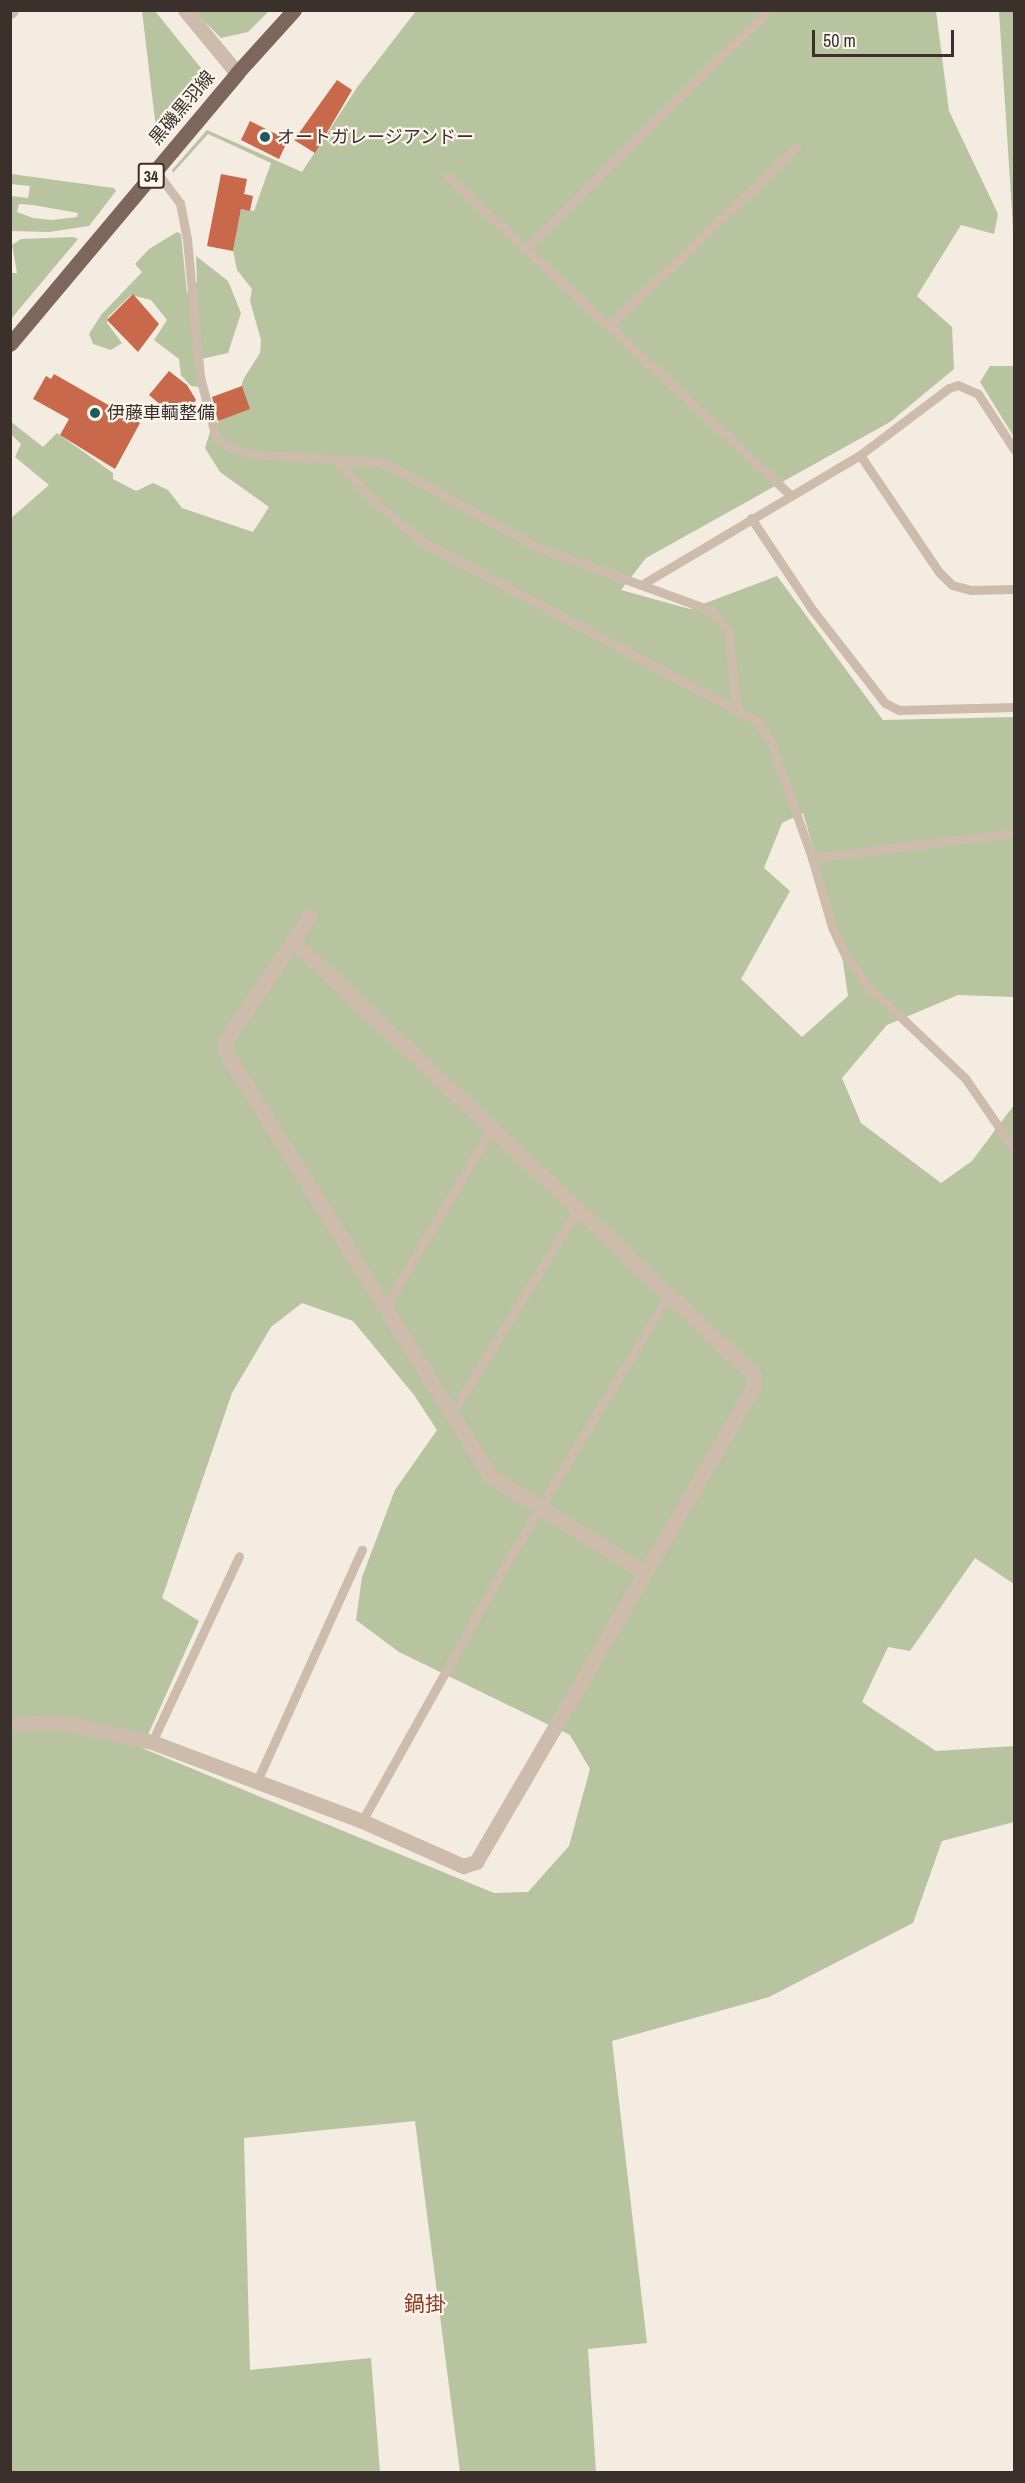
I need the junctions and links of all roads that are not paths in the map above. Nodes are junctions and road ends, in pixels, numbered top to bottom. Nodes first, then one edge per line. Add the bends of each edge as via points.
1 (185, 10) edge
2 (294, 10) edge
3 (768, 10) edge
4 (237, 73) junction
5 (796, 147) dead end
6 (156, 170) junction
7 (447, 176) dead end
8 (525, 249) junction
9 (609, 326) junction
10 (10, 344) edge
11 (1014, 449) edge
12 (860, 454) junction
13 (335, 459) junction
14 (789, 494) junction
15 (751, 518) junction
16 (641, 585) junction
17 (1014, 589) edge
18 (1014, 707) edge
19 (737, 711) junction
20 (1014, 833) edge
21 (812, 858) junction
22 (309, 916) dead end
23 (293, 941) junction
24 (492, 1128) junction
25 (1014, 1149) edge
26 (578, 1209) junction
27 (669, 1294) junction
28 (385, 1307) junction
29 (452, 1414) junction
30 (540, 1509) junction
31 (362, 1550) dead end
32 (239, 1556) dead end
33 (645, 1573) junction
34 (10, 1724) edge
35 (152, 1742) junction
36 (257, 1781) junction
37 (362, 1821) junction

1 - 4 street
2 - 4 main road, 黒磯黒羽線 / 34
3 - 8 lane
4 - 6 main road, 黒磯黒羽線 / 34
5 - 9 lane
6 - 10 main road, 黒磯黒羽線 / 34
6 - 13 lane via 180,203 200,377 216,438 251,454
7 - 8 lane
8 - 9 lane
9 - 14 lane
11 - 12 lane via 978,394 958,386 949,388
12 - 14 lane
12 - 17 lane via 939,572 952,585 971,590
13 - 16 lane via 390,466 537,547
13 - 19 lane via 375,502 421,541
14 - 15 lane
15 - 16 lane
15 - 18 lane via 812,608 885,703 899,710
16 - 19 lane via 710,610 722,620 728,630
19 - 21 lane via 766,729
20 - 21 lane
21 - 25 lane via 832,927 846,957 867,986 965,1078
22 - 23 street
23 - 24 street
23 - 28 street via 225,1041 226,1053
24 - 26 street
24 - 28 lane
26 - 27 street
26 - 29 lane
27 - 30 lane
27 - 33 street via 754,1375 753,1388
28 - 29 street
29 - 30 street via 490,1476
30 - 33 street
30 - 37 lane
31 - 36 lane
32 - 35 lane
33 - 37 street via 476,1862 463,1866
34 - 35 street via 58,1722
35 - 36 street
36 - 37 street

